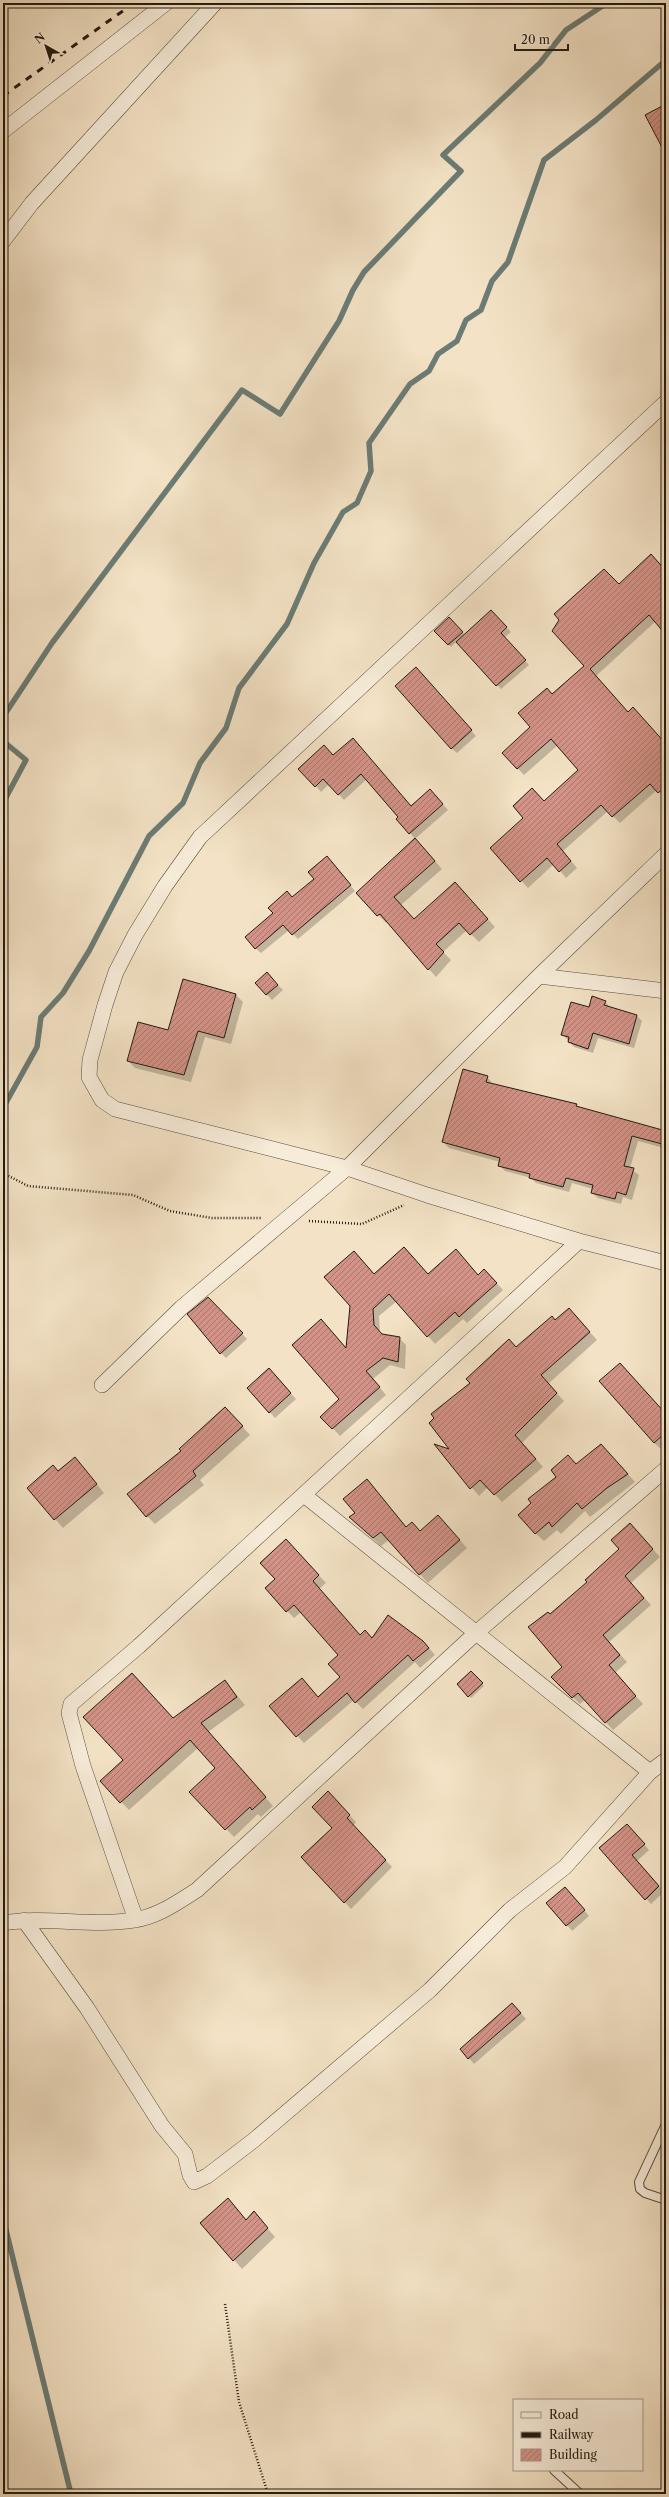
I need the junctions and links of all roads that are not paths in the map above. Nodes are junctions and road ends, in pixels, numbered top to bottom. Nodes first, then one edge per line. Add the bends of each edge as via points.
1 (166, 3) edge
2 (215, 3) edge
3 (3, 131) edge
4 (3, 241) edge
5 (666, 402) edge
6 (666, 854) edge
7 (538, 976) junction
8 (666, 991) edge
9 (347, 1168) junction
10 (579, 1241) junction
11 (666, 1263) edge
12 (102, 1385) dead end
13 (666, 1469) edge
14 (304, 1495) junction
15 (476, 1633) junction
16 (666, 1760) edge
17 (650, 1772) junction
18 (24, 1920) junction
19 (136, 1920) junction
20 (3, 1923) edge
21 (666, 2124) edge
22 (666, 2200) edge
23 (555, 2471) edge
24 (580, 2494) edge

1 - 3 street
2 - 4 street via 32,203
5 - 9 street via 200,837 165,886 116,972 90,1060 89,1077 102,1100 115,1109
6 - 7 street
7 - 8 street
7 - 9 street
9 - 10 street via 426,1195
9 - 12 street via 181,1308
10 - 11 street
10 - 14 street
13 - 15 street
14 - 15 street
14 - 19 street via 139,1646 71,1704 69,1713 83,1766
15 - 17 street
15 - 19 street via 197,1890 174,1906
16 - 17 street
17 - 18 street via 565,1867 510,1910 430,1990 254,2140 207,2176 194,2182 185,2154 162,2126 87,2008
18 - 19 street
18 - 20 street
21 - 22 lane via 639,2182 640,2189 645,2193
23 - 24 lane

